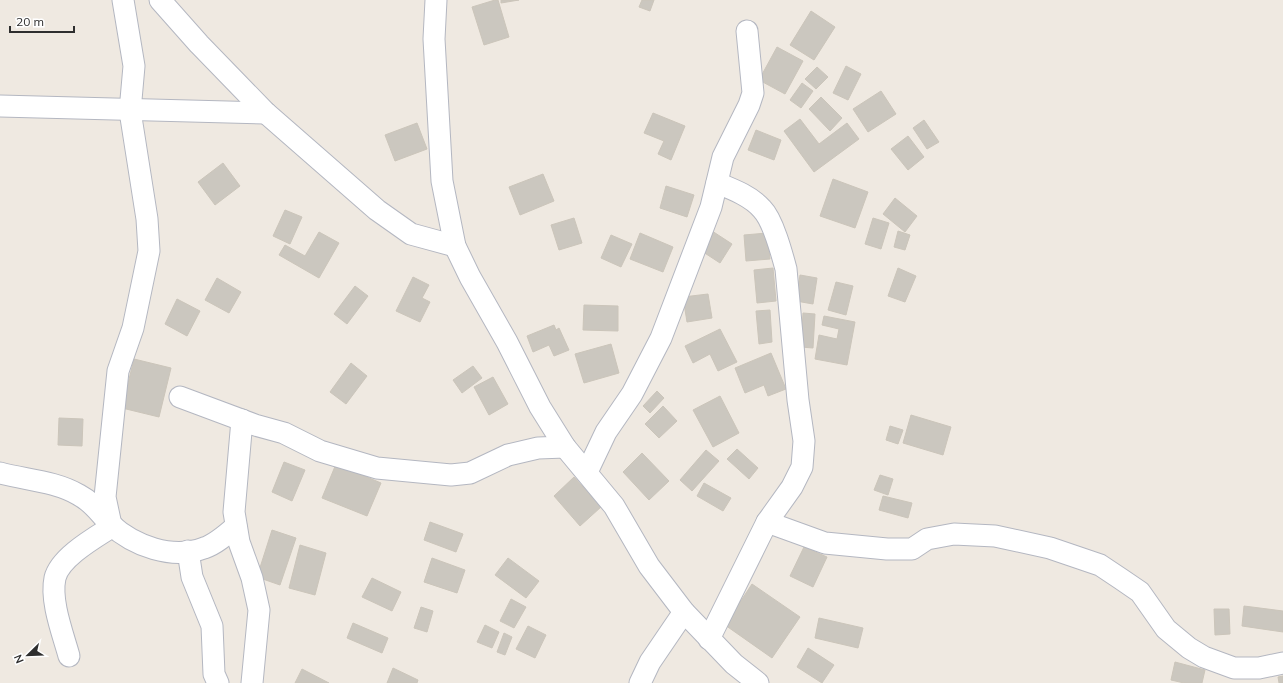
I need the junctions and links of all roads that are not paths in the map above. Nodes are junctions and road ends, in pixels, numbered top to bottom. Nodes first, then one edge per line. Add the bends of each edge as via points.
1 (123, 0) edge
2 (160, 0) edge
3 (436, 0) edge
4 (747, 31) dead end
5 (0, 106) edge
6 (130, 111) junction
7 (266, 113) junction
8 (717, 183) junction
9 (455, 246) junction
10 (180, 397) dead end
11 (242, 420) junction
12 (565, 447) junction
13 (587, 472) junction
14 (0, 473) edge
15 (766, 522) junction
16 (112, 526) junction
17 (236, 526) junction
18 (188, 551) junction
19 (684, 612) junction
20 (709, 639) junction
21 (69, 656) dead end
22 (1283, 663) edge
23 (218, 683) edge
24 (252, 683) edge
25 (640, 683) edge
26 (758, 683) edge

1 - 6 street via 134,66
2 - 7 street
3 - 9 street via 434,39 442,181
4 - 8 street via 752,92 749,105 723,157
5 - 6 street
6 - 7 street
6 - 16 street via 147,219 148,251 133,328 118,371 105,497
7 - 9 street via 377,210 411,234
8 - 13 street via 711,207 661,338 632,394 606,432
8 - 15 street via 756,203 764,210 782,251 786,269 804,441 802,467 792,488
9 - 12 street via 540,407
10 - 11 street
11 - 12 street via 284,433 320,452 377,468 414,472 451,475 470,473 516,453 538,448
11 - 17 street via 234,512
12 - 13 street
13 - 19 street via 614,506 649,566
14 - 16 street via 58,485 95,505
15 - 20 street
15 - 22 street via 825,543 887,549 912,549 927,538 954,534 995,536 1050,548 1100,565 1122,579 1140,592 1166,629 1188,648 1204,657 1234,668 1259,668
16 - 18 street via 148,547 167,552
16 - 21 street via 68,558 55,578 54,591
17 - 18 street via 204,548
17 - 24 street via 259,610
18 - 23 street via 192,577 212,626 214,674
19 - 20 street
19 - 25 street via 650,662
20 - 26 street

